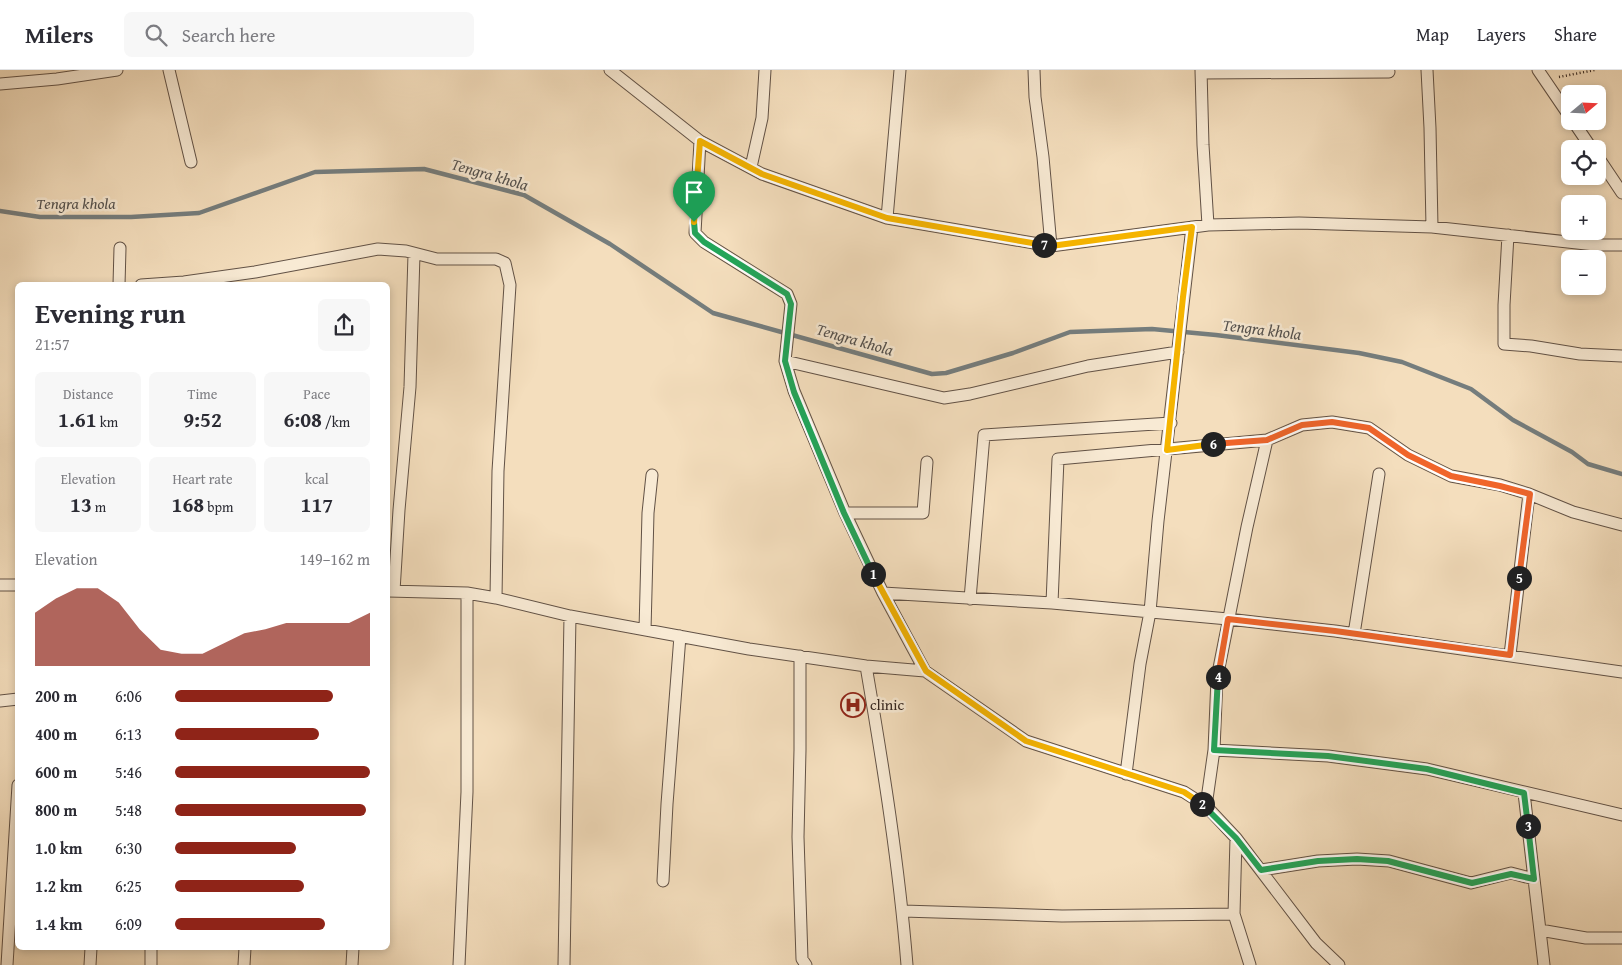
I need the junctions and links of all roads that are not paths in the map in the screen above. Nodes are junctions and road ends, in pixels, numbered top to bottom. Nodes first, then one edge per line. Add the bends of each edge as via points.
1 (117, 70) edge
2 (169, 70) edge
3 (610, 70) edge
4 (765, 70) edge
5 (900, 70) edge
6 (1034, 70) edge
7 (1427, 70) edge
8 (1538, 70) edge
9 (1201, 72) edge
10 (1389, 72) dead end
11 (0, 84) edge
12 (1561, 104) edge
13 (700, 141) junction
14 (190, 162) dead end
15 (751, 167) junction
16 (1606, 169) edge
17 (1622, 193) edge
18 (887, 218) junction
19 (1208, 225) junction
20 (1192, 227) junction
21 (1432, 228) junction
22 (1508, 235) junction
23 (1622, 245) edge
24 (1051, 246) junction
25 (120, 248) dead end
26 (414, 254) junction
27 (119, 282) edge
28 (184, 282) edge
29 (1178, 352) junction
30 (786, 355) junction
31 (1622, 356) edge
32 (1171, 423) junction
33 (1267, 440) junction
34 (1167, 450) junction
35 (928, 462) dead end
36 (1379, 474) dead end
37 (652, 475) dead end
38 (1530, 494) junction
39 (844, 513) junction
40 (1622, 524) edge
41 (0, 585) edge
42 (15, 585) edge
43 (391, 591) edge
44 (467, 593) junction
45 (882, 593) junction
46 (496, 598) junction
47 (970, 599) junction
48 (1052, 603) junction
49 (1150, 612) junction
50 (570, 616) junction
51 (1228, 619) junction
52 (646, 630) junction
53 (1354, 634) junction
54 (680, 636) junction
55 (1510, 655) junction
56 (800, 656) junction
57 (866, 666) junction
58 (926, 671) junction
59 (1622, 672) edge
60 (15, 699) edge
61 (0, 701) edge
62 (1214, 750) junction
63 (1126, 774) junction
64 (1524, 793) junction
65 (1206, 806) junction
66 (1622, 815) edge
67 (15, 833) edge
68 (1236, 838) junction
69 (1261, 870) junction
70 (1534, 879) junction
71 (663, 881) dead end
72 (903, 911) junction
73 (1234, 914) junction
74 (1540, 930) junction
75 (1622, 938) edge
76 (91, 950) edge
77 (151, 950) edge
78 (245, 950) edge
79 (353, 950) edge
80 (7, 965) edge
81 (90, 965) edge
82 (151, 965) edge
83 (244, 965) edge
84 (352, 965) edge
85 (460, 965) edge
86 (564, 965) edge
87 (806, 965) edge
88 (907, 965) edge
89 (1250, 965) edge
90 (1339, 965) edge
91 (1544, 965) edge

1 - 11 street
2 - 14 street
3 - 13 street
4 - 15 street via 762,118
5 - 18 street
6 - 24 street via 1034,97
7 - 21 street
8 - 12 street
9 - 10 street
9 - 19 street
13 - 15 street
13 - 30 street via 695,233 704,242 787,294 791,304
15 - 18 street via 762,174
16 - 17 street
18 - 24 street
19 - 20 street
19 - 21 street via 1299,223
20 - 24 street
20 - 29 street
21 - 22 street
22 - 23 street
22 - 31 street via 1504,344
25 - 27 street
26 - 28 street via 378,250
26 - 43 street via 410,387
26 - 46 street via 437,259 500,260 504,263 510,285 498,471
29 - 30 street via 1088,366 944,398
29 - 32 street
30 - 39 street via 794,392
32 - 34 street
32 - 47 street via 984,436
33 - 34 street
33 - 38 street via 1302,425 1332,422 1369,428 1408,455 1451,476
33 - 51 street
34 - 48 street via 1058,459
34 - 49 street
35 - 39 street via 923,513
36 - 53 street
37 - 52 street via 648,513
38 - 40 street via 1573,512
38 - 55 street
39 - 45 street
41 - 42 street
43 - 44 street
44 - 46 street
44 - 85 street via 467,792
45 - 47 street
45 - 58 street
46 - 50 street
47 - 48 street
48 - 49 street
49 - 51 street
49 - 63 street
50 - 52 street
50 - 86 street
51 - 53 street
51 - 62 street via 1217,678
52 - 54 street
53 - 55 street
54 - 56 street
54 - 71 street
55 - 59 street
56 - 57 street
56 - 87 street via 798,846 802,959
57 - 58 street
57 - 72 street
58 - 63 street via 1026,741
60 - 61 street
62 - 64 street via 1328,756 1427,769
62 - 65 street
63 - 65 street via 1184,792
64 - 66 street
64 - 70 street
65 - 68 street
67 - 80 street
68 - 69 street
68 - 73 street
69 - 70 street via 1357,859 1388,861 1472,883 1511,874
69 - 90 street via 1316,943
70 - 74 street
72 - 73 street via 1062,916
72 - 88 street
73 - 89 street
74 - 75 street via 1586,938
74 - 91 street
76 - 81 street
77 - 82 street
78 - 83 street
79 - 84 street

